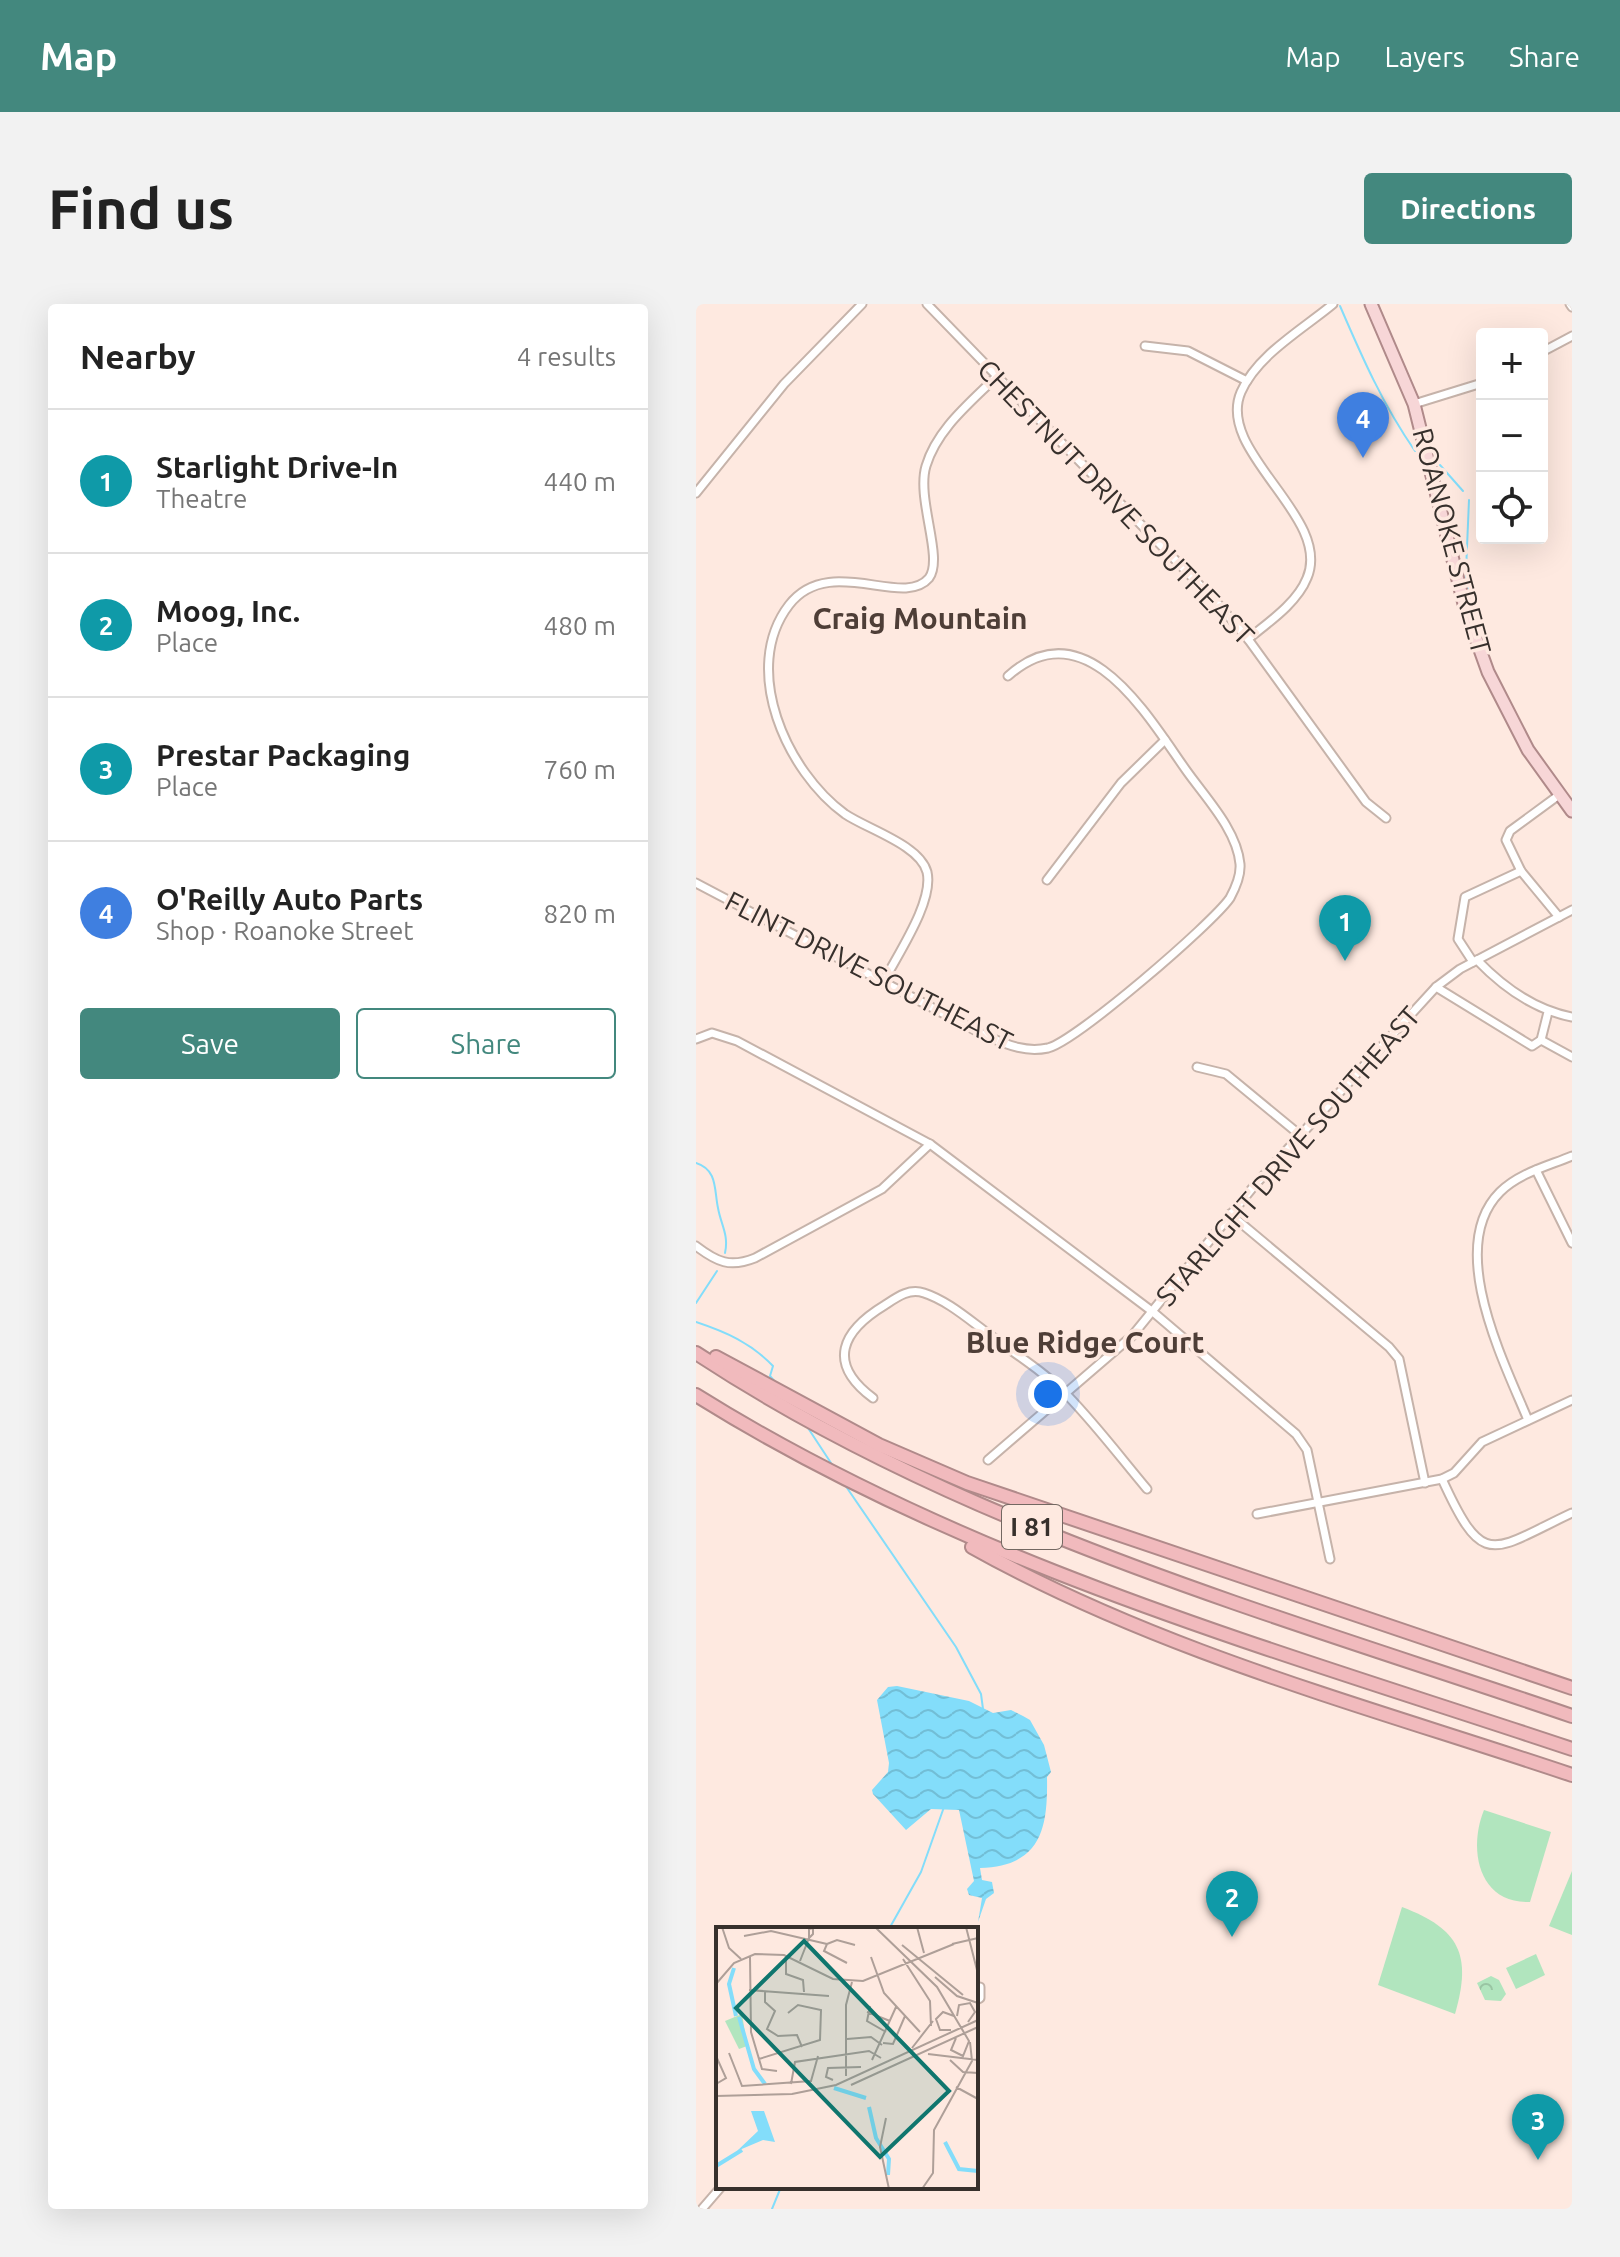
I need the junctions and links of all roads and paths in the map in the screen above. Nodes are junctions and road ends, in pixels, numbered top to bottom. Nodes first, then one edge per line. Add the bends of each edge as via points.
1 (862, 304) edge
2 (927, 304) edge
3 (1333, 304) edge
4 (1371, 304) edge
5 (1572, 336) edge
6 (1145, 346) dead end
7 (1548, 349) edge
8 (996, 377) junction
9 (1247, 381) junction
10 (1476, 385) edge
11 (1414, 404) junction
12 (696, 493) edge
13 (1248, 639) junction
14 (1008, 676) dead end
15 (1165, 740) junction
16 (1559, 795) junction
17 (1572, 811) edge
18 (1386, 818) dead end
19 (1521, 871) junction
20 (1047, 880) dead end
21 (696, 883) edge
22 (1572, 910) edge
23 (1559, 917) junction
24 (1475, 961) junction
25 (883, 983) junction
26 (1436, 987) junction
27 (1548, 1012) junction
28 (1572, 1017) edge
29 (696, 1039) edge
30 (1541, 1040) junction
31 (1572, 1057) edge
32 (1197, 1067) dead end
33 (1300, 1135) junction
34 (930, 1144) junction
35 (1572, 1156) edge
36 (1536, 1170) junction
37 (1230, 1214) junction
38 (1572, 1243) edge
39 (696, 1246) edge
40 (1153, 1312) junction
41 (696, 1346) edge
42 (696, 1353) edge
43 (1066, 1393) junction
44 (696, 1395) edge
45 (873, 1398) dead end
46 (1572, 1400) edge
47 (1528, 1420) junction
48 (988, 1460) dead end
49 (1442, 1479) junction
50 (1425, 1483) junction
51 (1147, 1489) dead end
52 (1318, 1504) junction
53 (1572, 1513) edge
54 (1257, 1514) dead end
55 (921, 1518) junction
56 (1330, 1559) dead end
57 (1572, 1688) edge
58 (1572, 1716) edge
59 (1572, 1749) edge
60 (1570, 1774) edge
61 (980, 1987) dead end
62 (978, 1999) edge
63 (719, 2189) edge
64 (702, 2209) edge

1 - 12 street via 784,384
2 - 8 street, CHESTNUT DRIVE SOUTHEAST
3 - 9 street
4 - 11 main road, ROANOKE STREET
5 - 7 street
6 - 9 street via 1188,351
8 - 13 street, CHESTNUT DRIVE SOUTHEAST
8 - 25 street via 949,424 930,455 923,502 935,565 930,576 920,586 905,589 846,580 811,588 786,608 771,646 772,700 795,757 844,813 916,853 927,874 923,904
9 - 13 street via 1238,400 1242,431 1305,534 1312,566 1291,601
10 - 11 street
11 - 16 main road, ROANOKE STREET via 1479,649 1517,730
13 - 18 street, CHESTNUT DRIVE SOUTHEAST via 1366,802
14 - 15 street, FLINT DRIVE SOUTHEAST via 1027,659 1046,654 1095,664 1124,684
15 - 20 street via 1121,783
15 - 25 street, FLINT DRIVE SOUTHEAST via 1236,846 1238,882 1214,915 1110,1006 1060,1044 1019,1050
16 - 17 main road, ROANOKE STREET
16 - 19 street via 1510,831 1506,840
19 - 23 street
19 - 24 street via 1465,897 1458,939
21 - 25 street, FLINT DRIVE SOUTHEAST
22 - 23 street, STARLIGHT DRIVE SOUTHEAST
23 - 24 street, STARLIGHT DRIVE SOUTHEAST
24 - 26 street, STARLIGHT DRIVE SOUTHEAST
24 - 27 street
26 - 30 street via 1532,1046
26 - 33 street, STARLIGHT DRIVE SOUTHEAST
27 - 28 street
27 - 30 street
29 - 34 street via 712,1033 737,1041
30 - 31 street
32 - 33 street via 1226,1074
33 - 37 street, STARLIGHT DRIVE SOUTHEAST
34 - 39 street via 882,1189 737,1265 723,1263
34 - 40 street
35 - 36 street
36 - 38 street
36 - 47 street via 1516,1179 1488,1208 1478,1268 1484,1314
37 - 40 street, STARLIGHT DRIVE SOUTHEAST
37 - 50 street via 1399,1359
40 - 43 street, STARLIGHT DRIVE SOUTHEAST
40 - 52 street via 1296,1434 1307,1450
41 - 57 highway via 940,1473
42 - 58 highway, I 81 via 864,1450 1034,1528
43 - 45 street via 974,1324 921,1292 904,1293 860,1320 850,1333 846,1368 855,1384
43 - 48 street, STARLIGHT DRIVE SOUTHEAST
43 - 51 street
44 - 55 highway, I 81
46 - 47 street
47 - 49 street via 1482,1442
49 - 50 street
49 - 53 street via 1464,1527 1480,1542 1500,1547
50 - 52 street
52 - 54 street
52 - 56 street
55 - 59 highway, I 81 via 1087,1586
55 - 60 highway via 1028,1578 1147,1631
61 - 62 street
63 - 64 street

